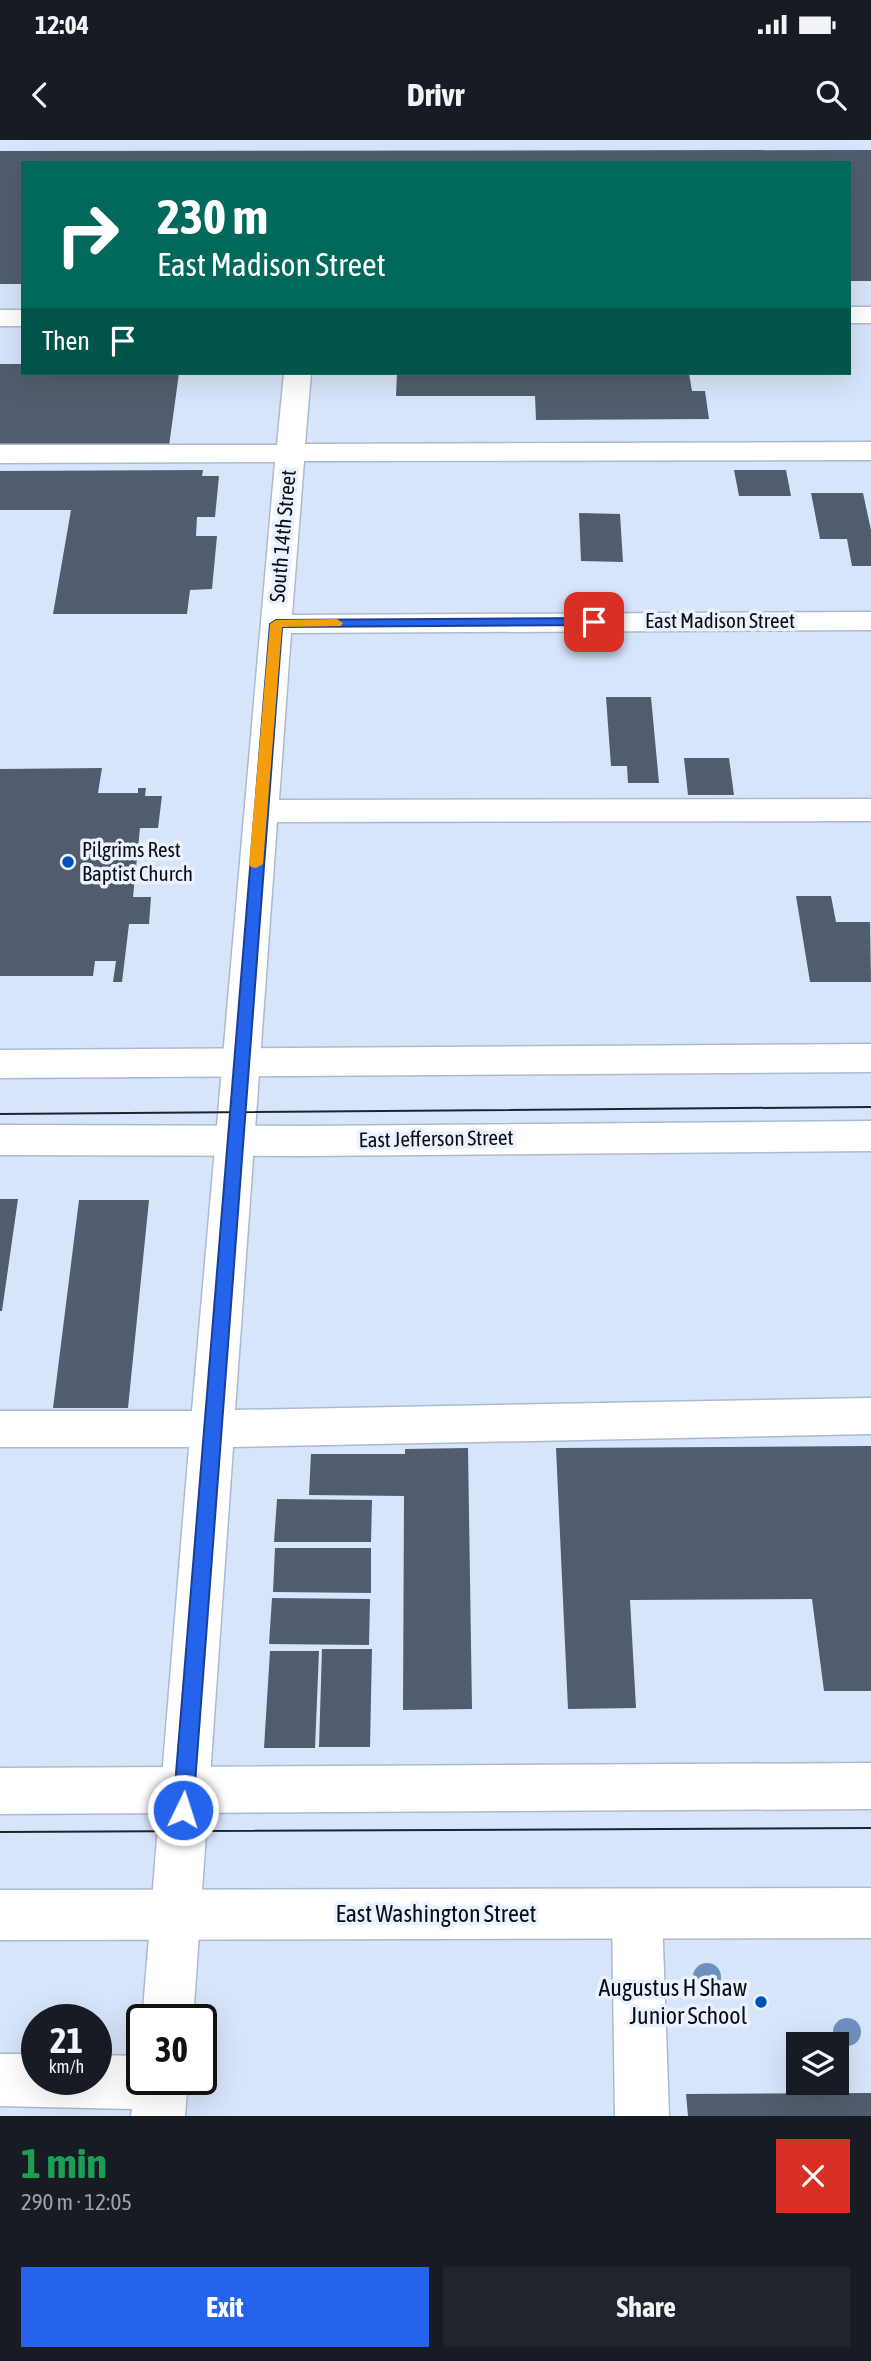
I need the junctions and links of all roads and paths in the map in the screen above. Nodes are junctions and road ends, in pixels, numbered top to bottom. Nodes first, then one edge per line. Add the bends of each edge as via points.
1 (851, 315) edge
2 (871, 315) edge
3 (0, 318) edge
4 (21, 318) edge
5 (297, 375) edge
6 (871, 451) edge
7 (290, 453) junction
8 (0, 454) edge
9 (871, 621) edge
10 (276, 624) junction
11 (871, 810) edge
12 (261, 811) junction
13 (871, 1058) edge
14 (240, 1062) junction
15 (0, 1064) edge
16 (871, 1136) edge
17 (0, 1140) edge
18 (235, 1141) junction
19 (871, 1416) edge
20 (0, 1429) edge
21 (213, 1429) junction
22 (871, 1786) edge
23 (184, 1790) junction
24 (0, 1791) edge
25 (871, 1913) edge
26 (175, 1914) junction
27 (637, 1914) junction
28 (0, 1915) edge
29 (168, 2004) edge
30 (0, 2080) edge
31 (126, 2090) edge
32 (642, 2116) edge

1 - 2 main road
3 - 4 main road
5 - 7 main road, South 14th Street
6 - 7 main road
7 - 8 main road
7 - 10 main road, South 14th Street
9 - 10 main road, East Madison Street
10 - 12 main road, South 14th Street
11 - 12 main road
12 - 14 main road, South 14th Street
13 - 14 main road
14 - 15 main road
14 - 18 main road, South 14th Street
16 - 18 main road, East Jefferson Street
17 - 18 main road, East Jefferson Street
18 - 21 main road, South 14th Street
19 - 21 main road
20 - 21 main road
21 - 23 main road, South 14th Street
22 - 23 main road
23 - 24 main road
23 - 26 main road, South 14th Street
25 - 27 main road, East Washington Street
26 - 27 main road, East Washington Street
26 - 28 main road, East Washington Street
26 - 29 main road, South 14th Street
27 - 32 main road
30 - 31 main road

